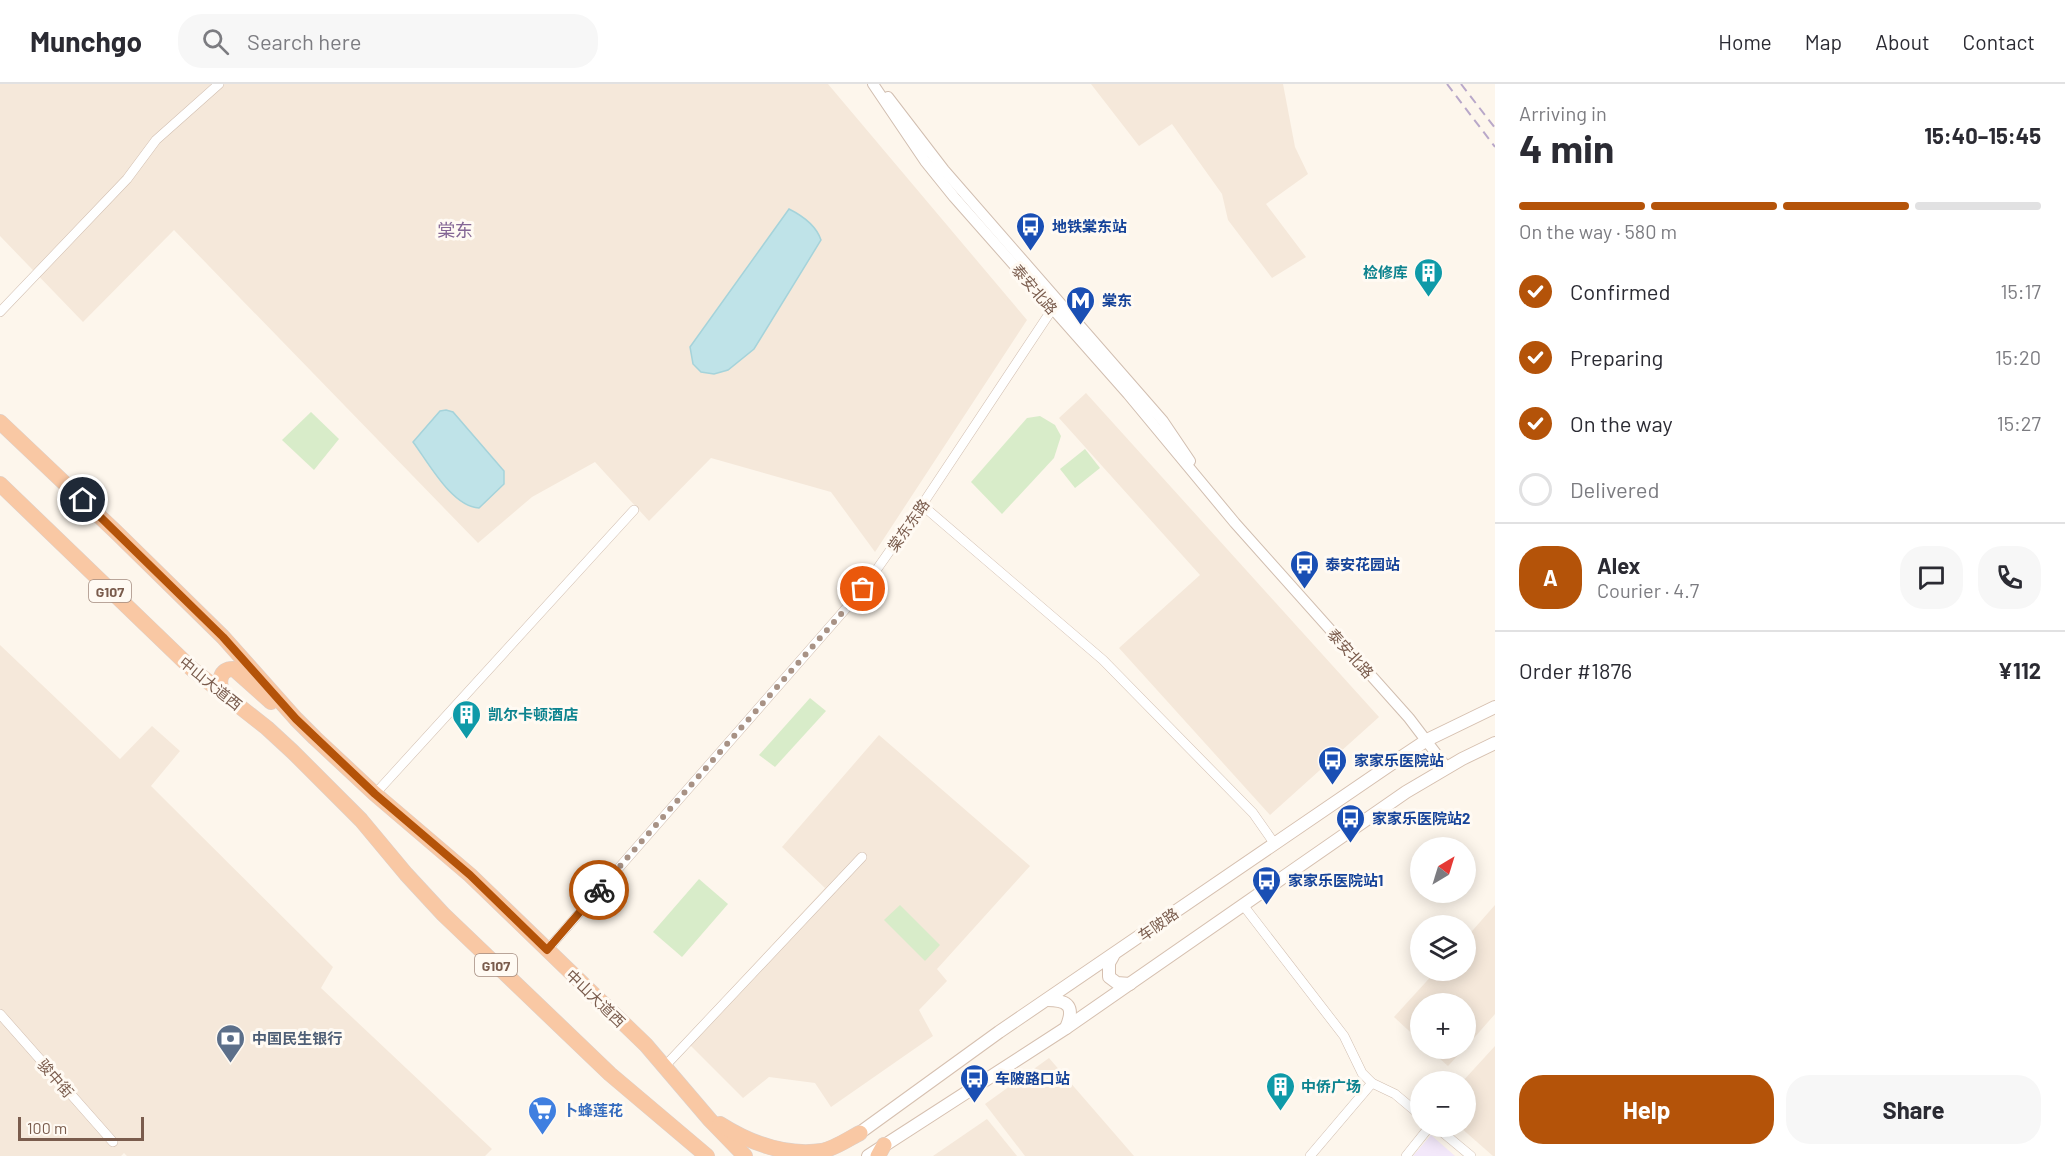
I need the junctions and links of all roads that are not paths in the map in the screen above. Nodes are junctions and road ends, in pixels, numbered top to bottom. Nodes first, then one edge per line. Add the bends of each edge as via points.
1 (219, 84) edge
2 (874, 84) edge
3 (1055, 305) junction
4 (0, 312) edge
5 (0, 422) edge
6 (0, 484) edge
7 (922, 505) junction
8 (634, 510) dead end
9 (223, 694) junction
10 (1495, 706) edge
11 (296, 719) junction
12 (1427, 740) junction
13 (1495, 743) edge
14 (1447, 768) junction
15 (375, 794) junction
16 (1274, 843) junction
17 (862, 857) dead end
18 (1243, 905) junction
19 (547, 950) junction
20 (1114, 955) junction
21 (1130, 984) junction
22 (1047, 1000) junction
23 (0, 1014) edge
24 (1066, 1028) junction
25 (665, 1066) junction
26 (1372, 1083) junction
27 (698, 1106) junction
28 (1410, 1107) edge
29 (860, 1133) junction
30 (686, 1137) junction
31 (1423, 1137) edge
32 (1447, 1137) edge
33 (113, 1142) dead end
34 (881, 1151) edge
35 (700, 1156) edge
36 (707, 1156) edge
37 (745, 1156) edge
38 (829, 1156) edge
39 (868, 1156) edge
40 (1310, 1156) edge
41 (1406, 1156) edge
42 (1471, 1156) edge

1 - 4 street via 156,140 128,179
2 - 3 street, 泰安北路 via 936,176
3 - 7 street, 棠东东路
3 - 12 street, 泰安北路 via 1205,488
5 - 11 highway, 中山大道西 via 223,637
6 - 9 highway, 中山大道西 / G107 via 192,669
7 - 16 street via 1103,660 1253,813
7 - 19 street, 棠东东路 via 863,589
8 - 15 street
9 - 11 highway via 220,676 234,669
9 - 30 highway, 中山大道西 / G107 via 293,752 361,820 443,914 610,1074
10 - 12 main road, 车陂路
11 - 15 highway, 中山大道西
12 - 14 street, 泰安北路
12 - 16 main road, 车陂路
13 - 14 main road
14 - 18 main road
15 - 19 highway, 中山大道西 via 453,860
16 - 20 main road, 车陂路
17 - 25 street
18 - 21 main road
18 - 26 street via 1344,1035 1362,1073
19 - 25 highway, 中山大道西
20 - 21 main road via 1109,963 1109,977 1117,983
20 - 22 main road, 车陂路
21 - 24 main road
22 - 24 main road via 1059,1000 1069,1006
22 - 29 main road, 车陂路
23 - 33 street, 骏中街
24 - 34 main road
25 - 27 highway, 中山大道西
26 - 28 street
26 - 40 street
27 - 29 highway via 745,1138 789,1151 823,1150
27 - 37 highway, 中山大道西
29 - 38 main road, 车陂路
30 - 35 highway
30 - 36 highway, 中山大道西 / G107
31 - 41 street
32 - 42 street
34 - 39 main road

